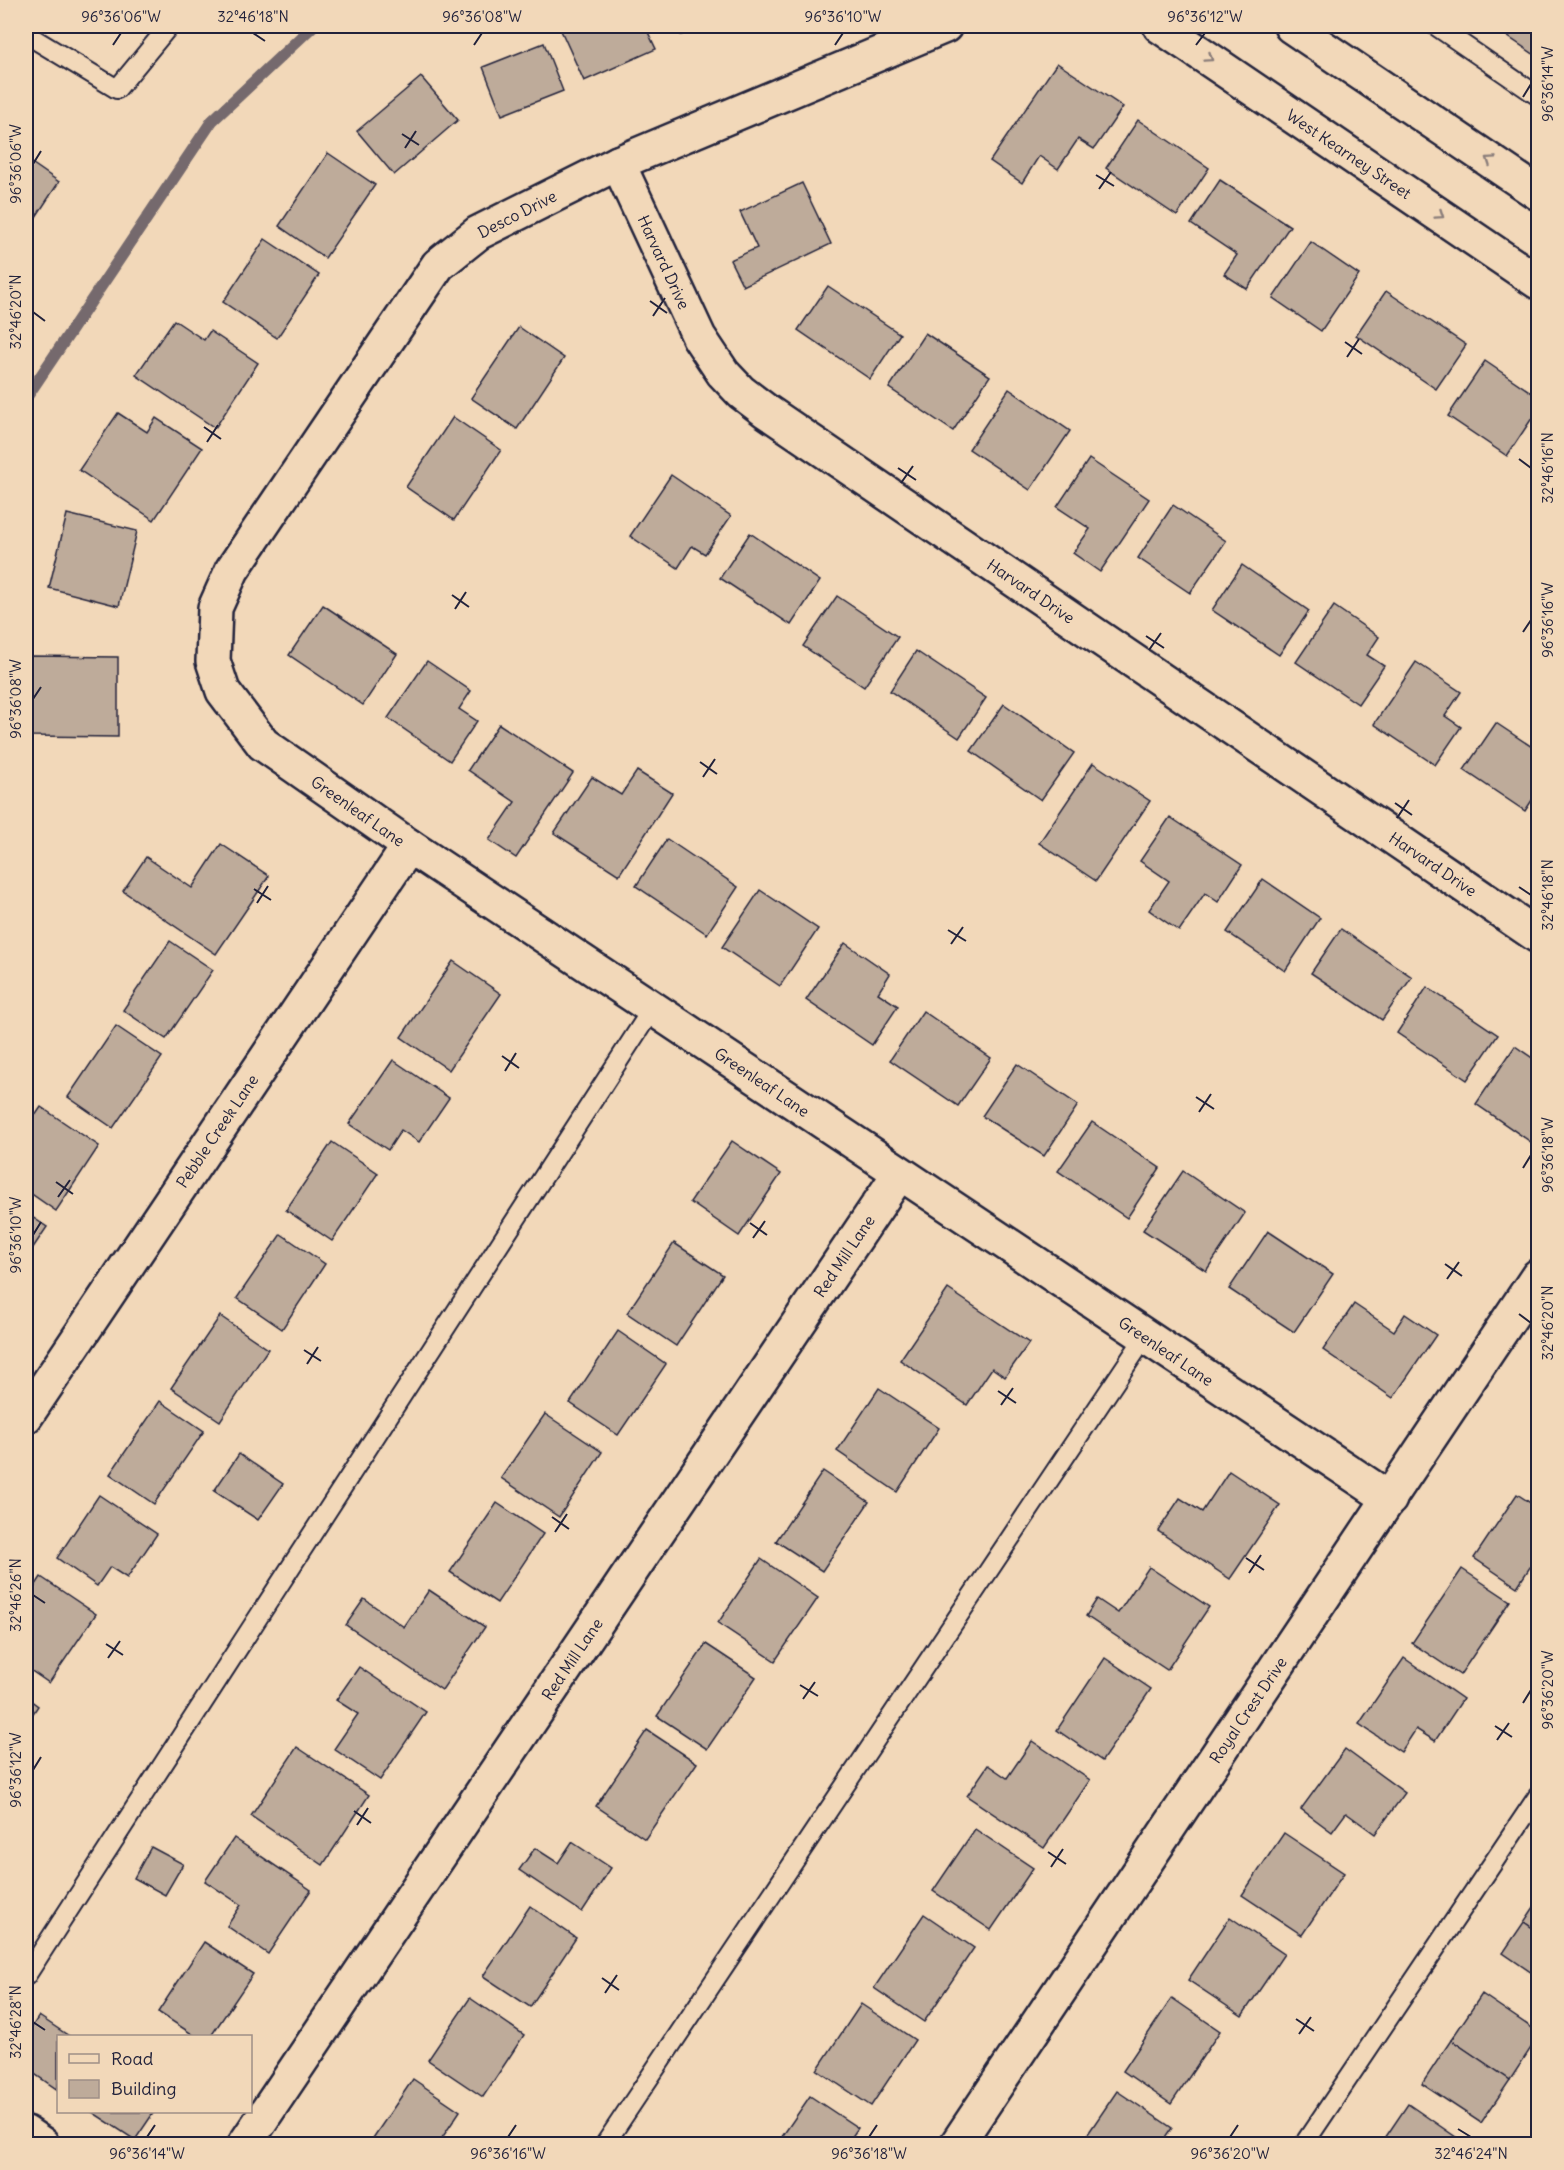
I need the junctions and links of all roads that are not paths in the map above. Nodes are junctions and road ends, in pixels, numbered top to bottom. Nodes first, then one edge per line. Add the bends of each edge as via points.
1 (169, 26) edge
2 (945, 26) edge
3 (1160, 26) edge
4 (1291, 26) edge
5 (1436, 26) edge
6 (26, 34) edge
7 (1539, 96) edge
8 (618, 163) junction
9 (1539, 193) edge
10 (1539, 282) edge
11 (215, 608) joint
12 (409, 846) junction
13 (1539, 936) edge
14 (652, 1009) junction
15 (899, 1174) junction
16 (1539, 1276) edge
17 (1145, 1337) junction
18 (26, 1416) edge
19 (1390, 1499) junction
20 (1539, 1796) edge
21 (26, 1976) edge
22 (26, 2133) edge
23 (42, 2145) edge
24 (245, 2145) edge
25 (605, 2145) edge
26 (957, 2145) edge
27 (1304, 2145) edge

1 - 6 lane via 117,89
2 - 8 street, Desco Drive
3 -> 10 street, West Kearney Street
9 -> 4 street
5 - 7 lane
8 - 11 street, Desco Drive via 478,233 438,265 232,570
8 - 13 street, Harvard Drive via 699,337 741,392
11 - 12 street, Greenleaf Lane via 213,661 222,691 263,744
12 - 14 street, Greenleaf Lane
12 - 18 street, Pebble Creek Lane
14 - 15 street, Greenleaf Lane
14 - 21 lane
15 - 17 street, Greenleaf Lane
15 - 24 street, Red Mill Lane
16 - 19 street, Royal Crest Drive
17 - 19 street, Greenleaf Lane
17 - 25 lane
19 - 26 street, Royal Crest Drive
20 - 27 lane
22 - 23 street

